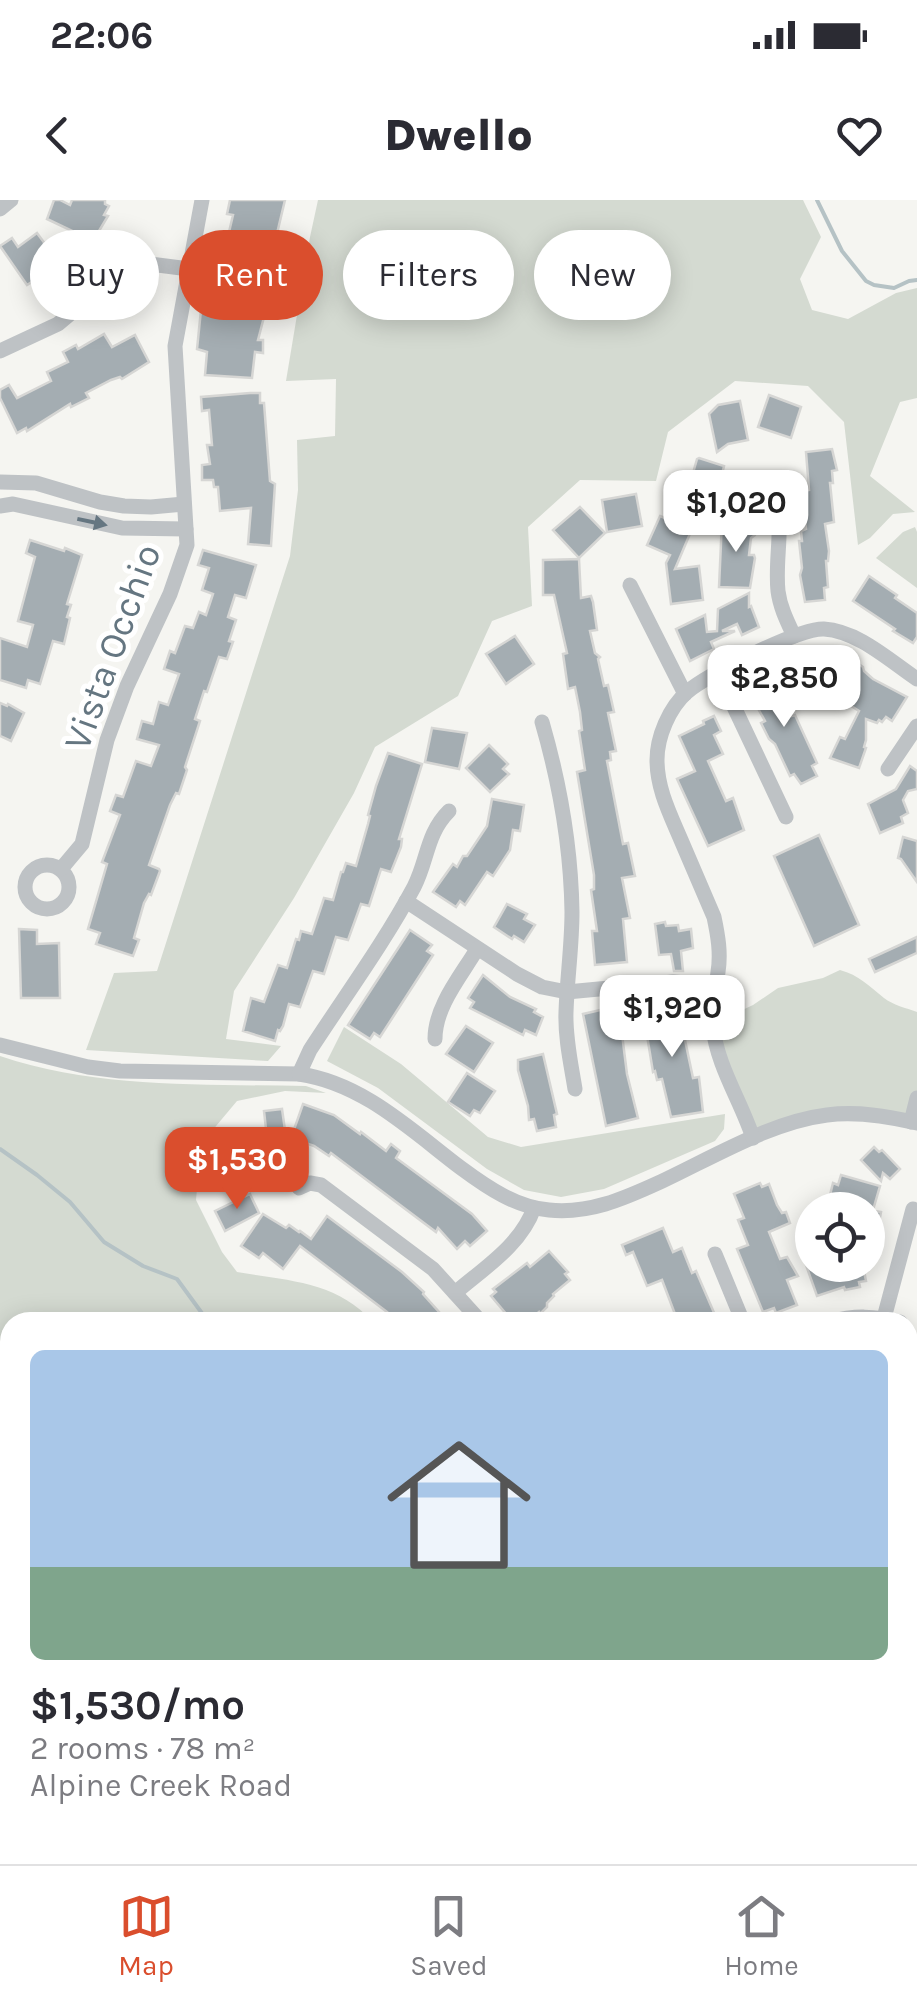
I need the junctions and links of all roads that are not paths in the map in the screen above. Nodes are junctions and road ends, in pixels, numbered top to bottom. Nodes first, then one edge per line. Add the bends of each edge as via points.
1 (11, 200) edge
2 (202, 200) edge
3 (0, 209) edge
4 (196, 230) edge
5 (179, 268) edge
6 (180, 320) edge
7 (0, 351) edge
8 (0, 482) edge
9 (768, 482) dead end
10 (184, 504) junction
11 (0, 506) edge
12 (186, 529) junction
13 (630, 585) dead end
14 (794, 636) junction
15 (718, 673) junction
16 (917, 679) edge
17 (685, 694) junction
18 (542, 722) dead end
19 (917, 726) edge
20 (888, 769) dead end
21 (449, 811) dead end
22 (786, 817) dead end
23 (61, 869) dead end
24 (406, 900) junction
25 (477, 949) junction
26 (716, 985) junction
27 (567, 992) junction
28 (435, 1038) dead end
29 (0, 1045) edge
30 (299, 1074) junction
31 (575, 1089) dead end
32 (917, 1098) edge
33 (914, 1123) edge
34 (754, 1138) junction
35 (299, 1188) dead end
36 (534, 1208) junction
37 (913, 1209) dead end
38 (715, 1254) dead end
39 (455, 1293) junction
40 (471, 1312) edge
41 (739, 1312) edge
42 (894, 1312) edge

1 - 3 street
2 - 4 street, Vista Occhio
5 - 7 street via 150,264 115,276 58,324
6 - 10 street, Vista Occhio via 175,346
8 - 10 street via 36,483 124,506
9 - 14 street via 780,516 778,590
10 - 12 street, Vista Occhio
11 -> 12 street via 122,528
12 - 23 street, Vista Occhio via 170,594 107,740 82,844
13 - 17 street
14 - 15 street
14 - 16 street via 841,632
15 - 17 street
15 - 22 street
17 - 26 street via 658,742 658,780 714,917
18 - 27 street via 568,849
19 - 20 street
21 - 24 street via 435,827
24 - 25 street
24 - 30 street
25 - 27 street via 529,982
25 - 28 street via 443,1006
26 - 27 street via 673,982
26 - 34 street via 717,1048
27 - 31 street
29 - 30 street via 120,1072
30 - 36 street via 354,1091 483,1184
32 - 33 street
33 - 34 street via 829,1114
34 - 36 street via 606,1205
35 - 39 street via 322,1185
36 - 39 street via 516,1240
37 - 42 street
38 - 41 street
39 - 40 street

